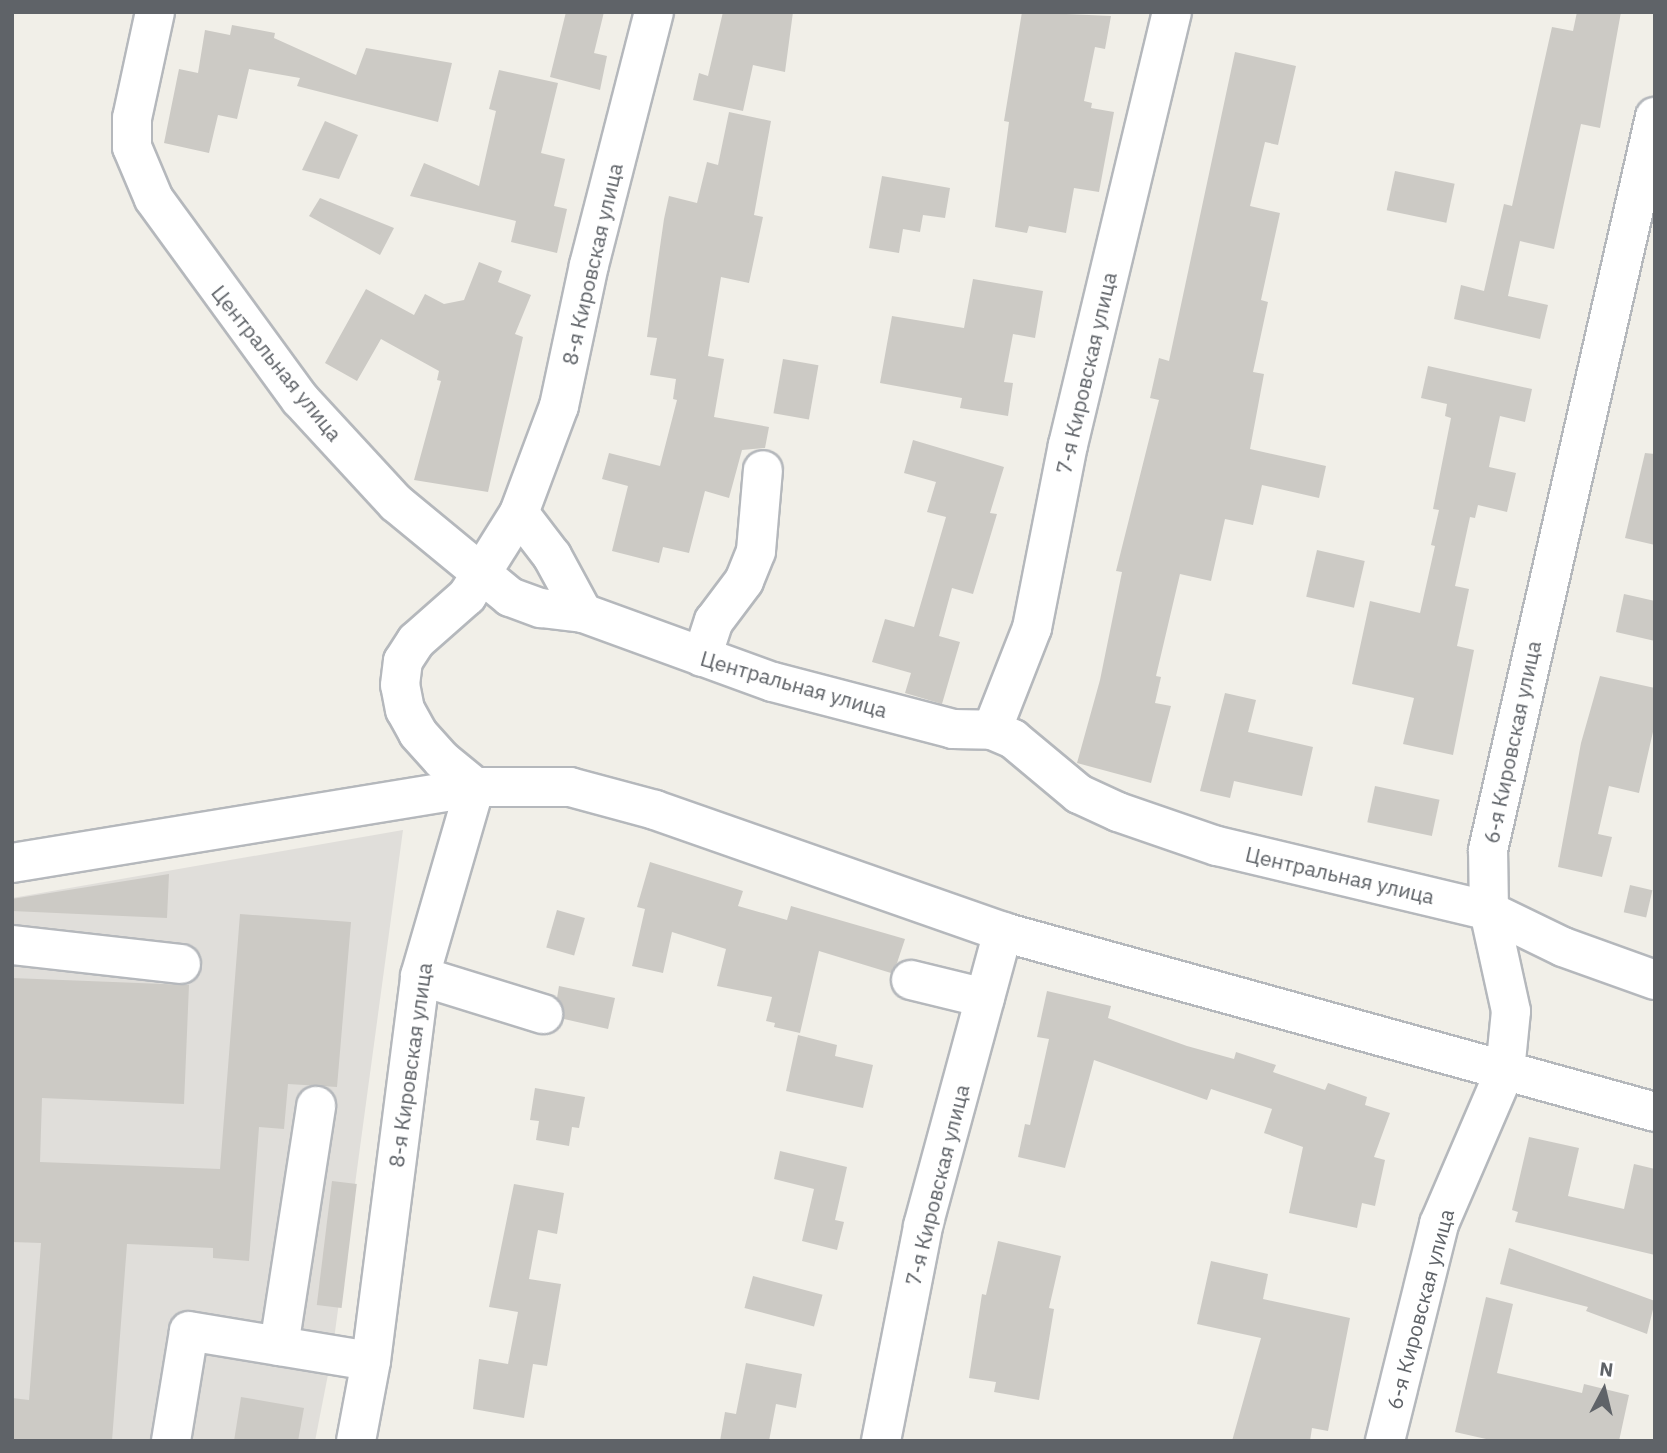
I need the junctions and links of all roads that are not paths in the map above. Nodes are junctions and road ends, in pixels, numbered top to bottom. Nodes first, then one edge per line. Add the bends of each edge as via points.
1 (155, 12) edge
2 (654, 12) edge
3 (1172, 12) edge
4 (1655, 117) edge
5 (764, 470) dead end
6 (519, 513) junction
7 (483, 573) junction
8 (583, 613) junction
9 (702, 657) junction
10 (992, 730) junction
11 (475, 787) junction
12 (12, 863) edge
13 (1489, 911) junction
14 (1003, 932) junction
15 (12, 944) edge
16 (181, 964) dead end
17 (420, 976) junction
18 (912, 980) dead end
19 (1655, 980) edge
20 (985, 998) junction
21 (543, 1014) dead end
22 (1505, 1071) junction
23 (316, 1106) dead end
24 (1655, 1112) edge
25 (279, 1346) junction
26 (371, 1361) junction
27 (171, 1441) edge
28 (356, 1441) edge
29 (880, 1441) edge
30 (1385, 1441) edge

1 - 7 street, Центральная улица via 132,118 132,147 153,199 300,399 396,503
2 - 6 street, 8-я Кировская улица via 589,265 559,406
3 - 10 street, 7-я Кировская улица via 1068,445 1032,628
4 - 13 street, 6-я Кировская улица via 1497,801 1488,850
5 - 9 street via 756,551 744,581 714,621
6 - 7 street, 8-я Кировская улица
6 - 8 street via 552,556
7 - 8 street, Центральная улица via 526,605
7 - 11 street, 8-я Кировская улица via 467,596 416,641 403,661 400,685 405,710 418,733
8 - 9 street, Центральная улица
9 - 10 street, Центральная улица via 773,682 953,729
10 - 13 street, Центральная улица via 1013,739 1079,794 1118,812 1217,846
11 - 12 street
11 - 14 street via 570,787 613,796
11 - 17 street, 8-я Кировская улица
13 - 19 street, Центральная улица via 1563,947
13 - 22 street, 6-я Кировская улица via 1510,1000
14 - 20 street, 7-я Кировская улица
14 - 22 street
15 - 16 street
17 - 21 street
17 - 26 street, 8-я Кировская улица
18 - 20 street
20 - 29 street, 7-я Кировская улица via 923,1226
22 - 24 street
22 - 30 street, 6-я Кировская улица via 1439,1224
23 - 25 street
25 - 26 street
25 - 27 street via 189,1331
26 - 28 street, 8-я Кировская улица

